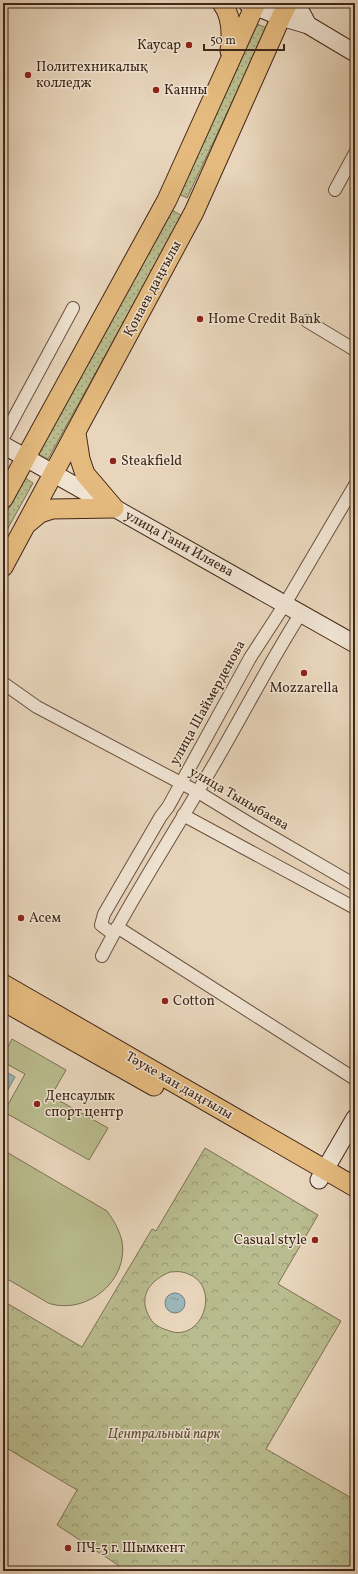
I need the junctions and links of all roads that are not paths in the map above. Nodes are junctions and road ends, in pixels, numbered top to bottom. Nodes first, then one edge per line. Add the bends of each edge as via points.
1 (222, 3) edge
2 (296, 3) edge
3 (252, 4) edge
4 (284, 10) edge
5 (308, 25) junction
6 (355, 53) edge
7 (228, 64) junction
8 (355, 153) edge
9 (335, 190) dead end
10 (167, 200) junction
11 (194, 212) junction
12 (73, 308) dead end
13 (307, 321) dead end
14 (355, 350) edge
15 (76, 433) junction
16 (3, 438) edge
17 (3, 445) edge
18 (26, 458) junction
19 (53, 474) junction
20 (355, 485) edge
21 (3, 499) edge
22 (114, 508) junction
23 (27, 524) junction
24 (3, 567) edge
25 (285, 604) junction
26 (301, 613) junction
27 (355, 644) edge
28 (3, 683) edge
29 (180, 782) junction
30 (198, 792) junction
31 (183, 815) junction
32 (355, 885) edge
33 (355, 908) edge
34 (115, 931) junction
35 (102, 956) dead end
36 (3, 984) edge
37 (3, 1001) edge
38 (355, 1079) edge
39 (355, 1118) edge
40 (322, 1175) junction
41 (355, 1187) edge
42 (355, 1201) edge

1 - 7 main road via 229,19 232,38
2 - 5 street
3 - 4 street
3 - 7 main road
4 - 5 street
4 - 11 main road, Қонаев даңғылы
5 - 6 street
7 - 10 main road
8 - 9 street
10 - 11 main road
10 - 18 main road
11 - 15 main road, Қонаев даңғылы
12 - 16 street
13 - 14 street
15 - 19 main road, Қонаев даңғылы
15 - 22 main road via 85,474
17 - 18 street, улица Гани Иляева
18 - 19 street, улица Гани Иляева
18 - 21 main road
19 - 22 street, улица Гани Иляева
19 - 23 main road, Қонаев даңғылы
20 - 25 street, улица Шаймерденова
22 - 23 main road via 52,509 40,513
22 - 25 street, улица Гани Иляева
23 - 24 main road, Қонаев даңғылы
25 - 26 street, улица Гани Иляева
25 - 29 street, улица Шаймерденова via 250,658
26 - 27 street, улица Гани Иляева
26 - 30 street
28 - 29 street, улица Тыныбаева via 37,708
29 - 30 street, улица Тыныбаева
29 - 34 street, улица Шаймерденова via 168,807 104,914 101,925
30 - 31 street
30 - 32 street, улица Тыныбаева
31 - 33 street
31 - 34 street
34 - 35 street
34 - 38 street
36 - 40 main road, Тәуке хан даңғылы
37 - 40 main road, Тәуке хан даңғылы
39 - 40 street
40 - 41 main road, Тәуке хан даңғылы
40 - 42 main road, Тәуке хан даңғылы

